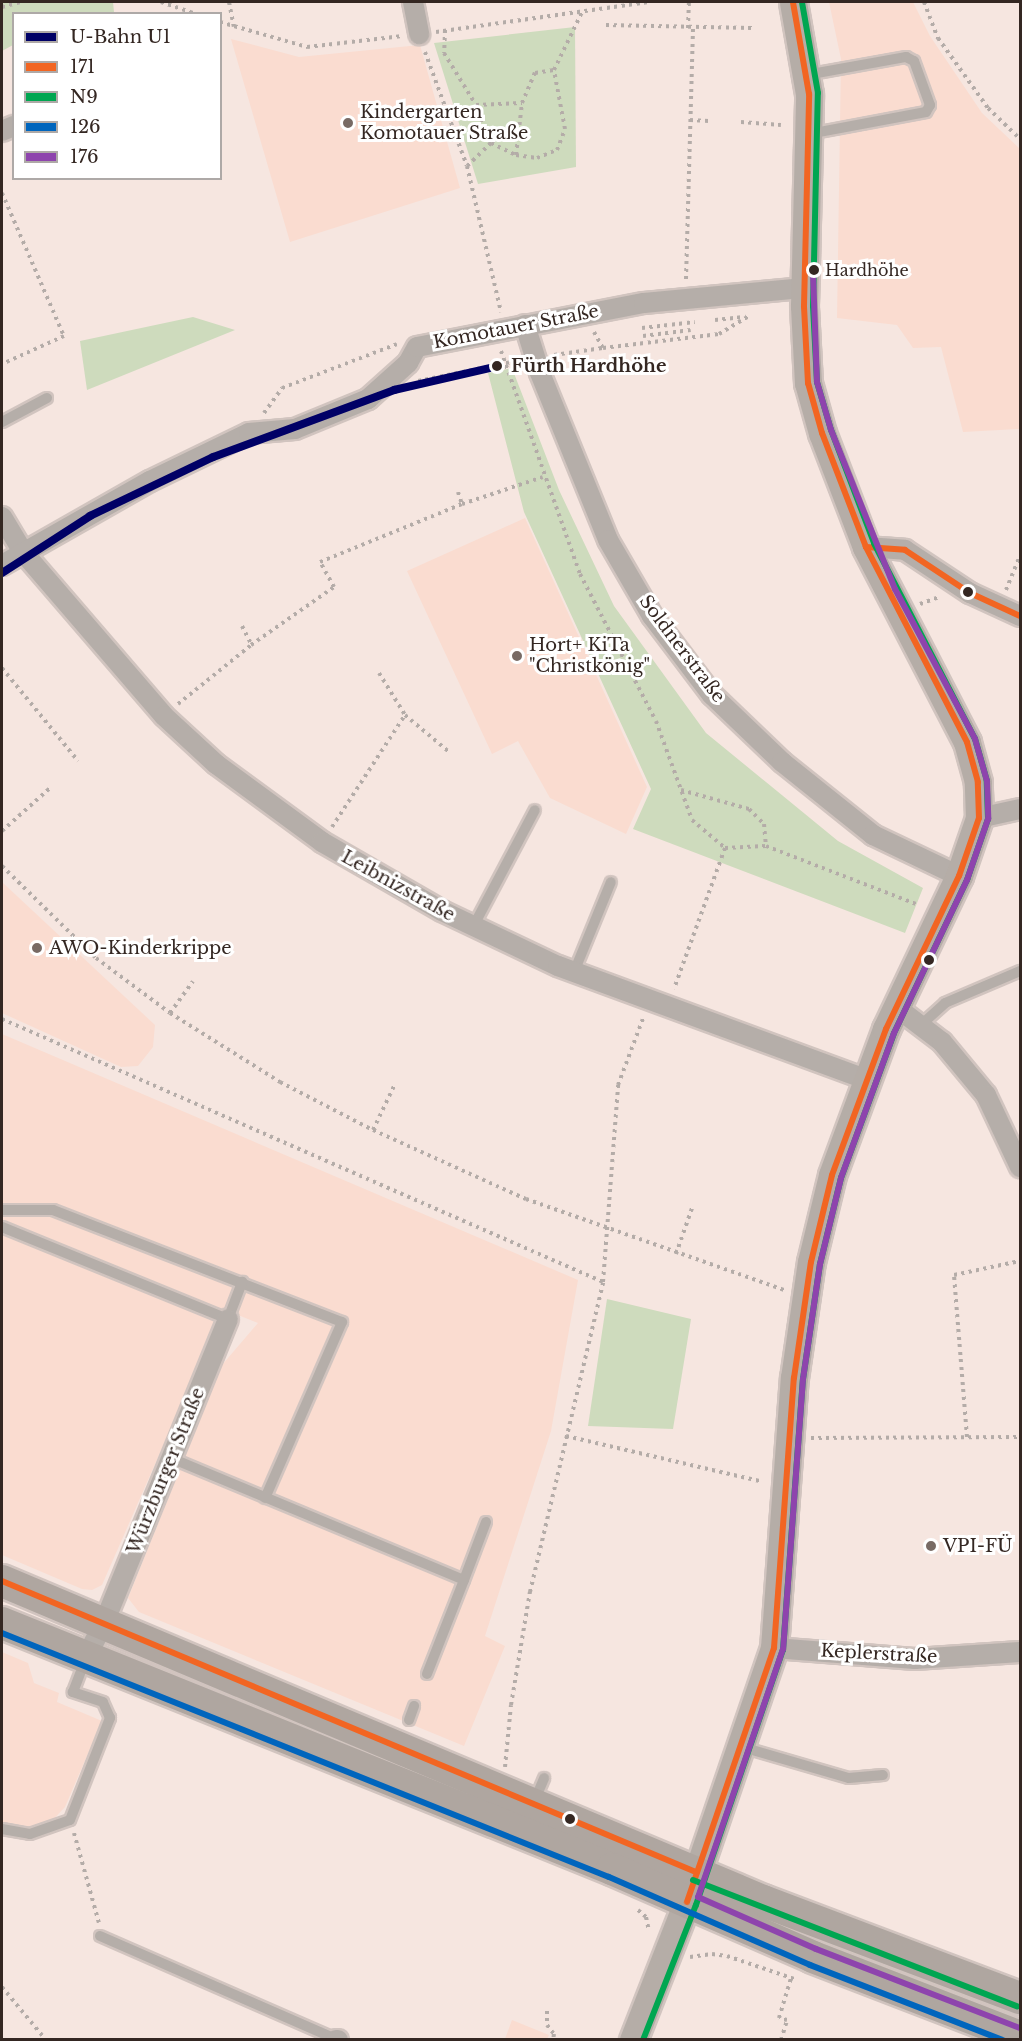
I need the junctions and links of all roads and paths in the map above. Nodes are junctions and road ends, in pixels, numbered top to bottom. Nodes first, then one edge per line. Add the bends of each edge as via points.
1 (21, 2) edge
2 (161, 2) edge
3 (230, 2) edge
4 (413, 2) edge
5 (689, 2) edge
6 (793, 2) edge
7 (924, 2) edge
8 (175, 4) edge
9 (2, 7) edge
10 (582, 11) dead end
11 (191, 12) edge
12 (606, 25) dead end
13 (234, 27) dead end
14 (691, 28) junction
15 (752, 28) dead end
16 (445, 30) dead end
17 (419, 34) joint
18 (554, 70) junction
19 (806, 75) junction
20 (522, 103) junction
21 (476, 105) junction
22 (690, 120) junction
23 (709, 121) dead end
24 (741, 122) dead end
25 (781, 125) dead end
26 (808, 134) junction
27 (1020, 139) edge
28 (491, 143) junction
29 (516, 155) junction
30 (466, 166) junction
31 (2, 194) edge
32 (804, 288) junction
33 (686, 297) junction
34 (591, 312) junction
35 (749, 316) dead end
36 (695, 322) dead end
37 (525, 325) junction
38 (642, 328) dead end
39 (499, 329) junction
40 (691, 330) dead end
41 (643, 336) dead end
42 (417, 347) junction
43 (603, 348) junction
44 (535, 358) junction
45 (505, 363) junction
46 (2, 364) edge
47 (415, 381) dead end
48 (47, 398) dead end
49 (2, 422) edge
50 (249, 433) junction
51 (543, 477) junction
52 (458, 492) dead end
53 (462, 504) junction
54 (2, 517) edge
55 (866, 547) junction
56 (23, 552) junction
57 (1020, 556) edge
58 (2, 565) edge
59 (948, 593) dead end
60 (914, 606) dead end
61 (999, 608) junction
62 (1020, 616) edge
63 (242, 626) dead end
64 (251, 645) junction
65 (2, 668) edge
66 (379, 673) dead end
67 (405, 715) junction
68 (164, 716) junction
69 (448, 751) dead end
70 (78, 761) dead end
71 (51, 787) dead end
72 (681, 790) junction
73 (535, 810) dead end
74 (1020, 810) edge
75 (979, 818) junction
76 (2, 831) edge
77 (322, 842) junction
78 (766, 846) junction
79 (725, 848) junction
80 (2, 866) edge
81 (959, 876) junction
82 (611, 882) dead end
83 (941, 915) junction
84 (473, 927) junction
85 (1020, 971) edge
86 (574, 972) junction
87 (193, 981) dead end
88 (658, 1005) junction
89 (896, 1007) junction
90 (170, 1013) junction
91 (2, 1019) edge
92 (922, 1024) junction
93 (866, 1079) junction
94 (394, 1086) dead end
95 (373, 1130) junction
96 (1020, 1167) edge
97 (692, 1209) dead end
98 (2, 1210) edge
99 (2, 1227) edge
100 (608, 1230) junction
101 (676, 1254) junction
102 (1020, 1261) edge
103 (242, 1282) junction
104 (603, 1282) junction
105 (805, 1297) junction
106 (228, 1319) junction
107 (566, 1437) junction
108 (967, 1437) junction
109 (1020, 1437) edge
110 (789, 1438) junction
111 (171, 1458) junction
112 (787, 1487) junction
113 (265, 1498) junction
114 (486, 1522) dead end
115 (464, 1580) junction
116 (2, 1581) edge
117 (2, 1623) edge
118 (104, 1623) junction
119 (774, 1648) junction
120 (1020, 1652) edge
121 (86, 1657) junction
122 (427, 1674) dead end
123 (414, 1706) dead end
124 (410, 1720) dead end
125 (742, 1747) junction
126 (883, 1775) dead end
127 (503, 1789) junction
128 (69, 1820) junction
129 (2, 1829) edge
130 (696, 1872) junction
131 (687, 1902) junction
132 (635, 1907) dead end
133 (100, 1936) joint
134 (647, 1940) dead end
135 (691, 1958) dead end
136 (790, 1978) junction
137 (800, 1981) dead end
138 (2, 1987) edge
139 (1020, 1998) edge
140 (547, 2011) dead end
141 (1020, 2037) edge
142 (337, 2039) edge
143 (46, 2040) edge
144 (553, 2040) edge
145 (633, 2040) edge
146 (781, 2040) edge

1 - 9 path
2 - 8 path
3 - 13 path
4 - 17 street
5 - 14 path
6 - 19 street
7 - 27 path via 938,38 988,108
8 - 11 path
10 - 18 path
12 - 14 path
14 - 15 path
14 - 22 path
16 - 21 path via 444,53
17 - 30 path
18 - 20 path via 536,73
18 - 29 path via 566,129 557,150 537,158
19 - 26 street
19 - 26 lane via 906,57 914,61 930,105 926,112
20 - 21 path
20 - 29 path
21 - 28 path
22 - 23 path
22 - 33 path
24 - 25 path
26 - 32 street
28 - 29 path
28 - 30 path
30 - 39 path
31 - 46 path via 64,336
32 - 33 street, Komotauer Straße
32 - 55 street via 808,383 822,433
33 - 34 street, Komotauer Straße
34 - 37 street, Komotauer Straße
34 - 43 path via 594,335
35 - 43 path via 719,334
36 - 38 path
37 - 39 street, Komotauer Straße
37 - 44 street, Soldnerstraße
39 - 42 street, Komotauer Straße
39 - 45 path
40 - 41 path
42 - 50 street, Komotauer Straße via 408,363 368,399 295,429
42 - 50 path via 395,343 282,388
43 - 44 path
44 - 45 path
44 - 81 street, Soldnerstraße via 608,540 652,616 712,695 782,762 873,835
45 - 47 path
45 - 51 path
48 - 49 lane
50 - 56 street, Komotauer Straße
51 - 53 path
51 - 72 path via 580,574 656,721
52 - 53 path
53 - 64 path via 320,562 334,587
54 - 56 street, Leibnizstraße
55 - 61 street via 905,550
55 - 75 street via 967,742 978,782
56 - 58 street, Komotauer Straße
56 - 68 street, Leibnizstraße
57 - 61 path
59 - 60 path
61 - 62 street
63 - 64 path
64 - 68 path
65 - 70 path
66 - 67 path
67 - 69 path
67 - 77 path
68 - 77 street, Leibnizstraße via 216,764
71 - 76 path
72 - 78 path via 749,809 764,824
72 - 79 path via 692,820
73 - 84 lane
74 - 75 street
75 - 81 street
77 - 84 street, Leibnizstraße
78 - 79 path
78 - 83 path
79 - 88 path
80 - 90 path via 96,958
81 - 83 street
82 - 86 lane
83 - 89 street
84 - 86 street, Leibnizstraße
85 - 92 lane via 945,1003
86 - 88 street, Leibnizstraße
87 - 90 path
88 - 93 street, Leibnizstraße
88 - 100 path via 618,1085
89 - 92 street
89 - 93 street
90 - 95 path via 280,1082
91 - 104 path
92 - 96 street via 986,1095
93 - 105 street via 832,1175
94 - 95 path
95 - 100 path via 526,1199
97 - 101 path
98 - 103 lane via 53,1210
99 - 106 lane
100 - 101 path
100 - 104 path
101 - 105 path
102 - 108 path via 954,1275
103 - 106 lane
103 - 113 lane via 342,1322
104 - 107 path
105 - 110 street
106 - 111 street, Würzburger Straße
107 - 112 path
107 - 127 path via 530,1592 511,1705
108 - 109 path
108 - 110 path
110 - 112 street
111 - 113 lane
111 - 118 street, Würzburger Straße
112 - 119 street
113 - 115 lane
114 - 115 lane
115 - 122 lane
116 - 118 main road
117 - 121 main road
118 - 121 street, Würzburger Straße
118 - 127 main road
119 - 120 street, Keplerstraße via 915,1659
119 - 125 street
121 - 128 lane via 74,1692 103,1702 110,1718
121 - 131 main road
123 - 124 lane
125 - 126 lane via 849,1778
125 - 130 street
127 - 130 main road via 539,1790
128 - 129 lane via 30,1834
128 - 133 path via 98,1909
130 - 131 street
130 - 139 main road
131 - 141 main road via 813,1957
131 - 145 street
132 - 134 path via 650,1926
133 - 142 lane
135 - 136 path via 728,1956
136 - 137 path
136 - 146 path via 779,2018 787,2020
138 - 143 path
140 - 144 path

